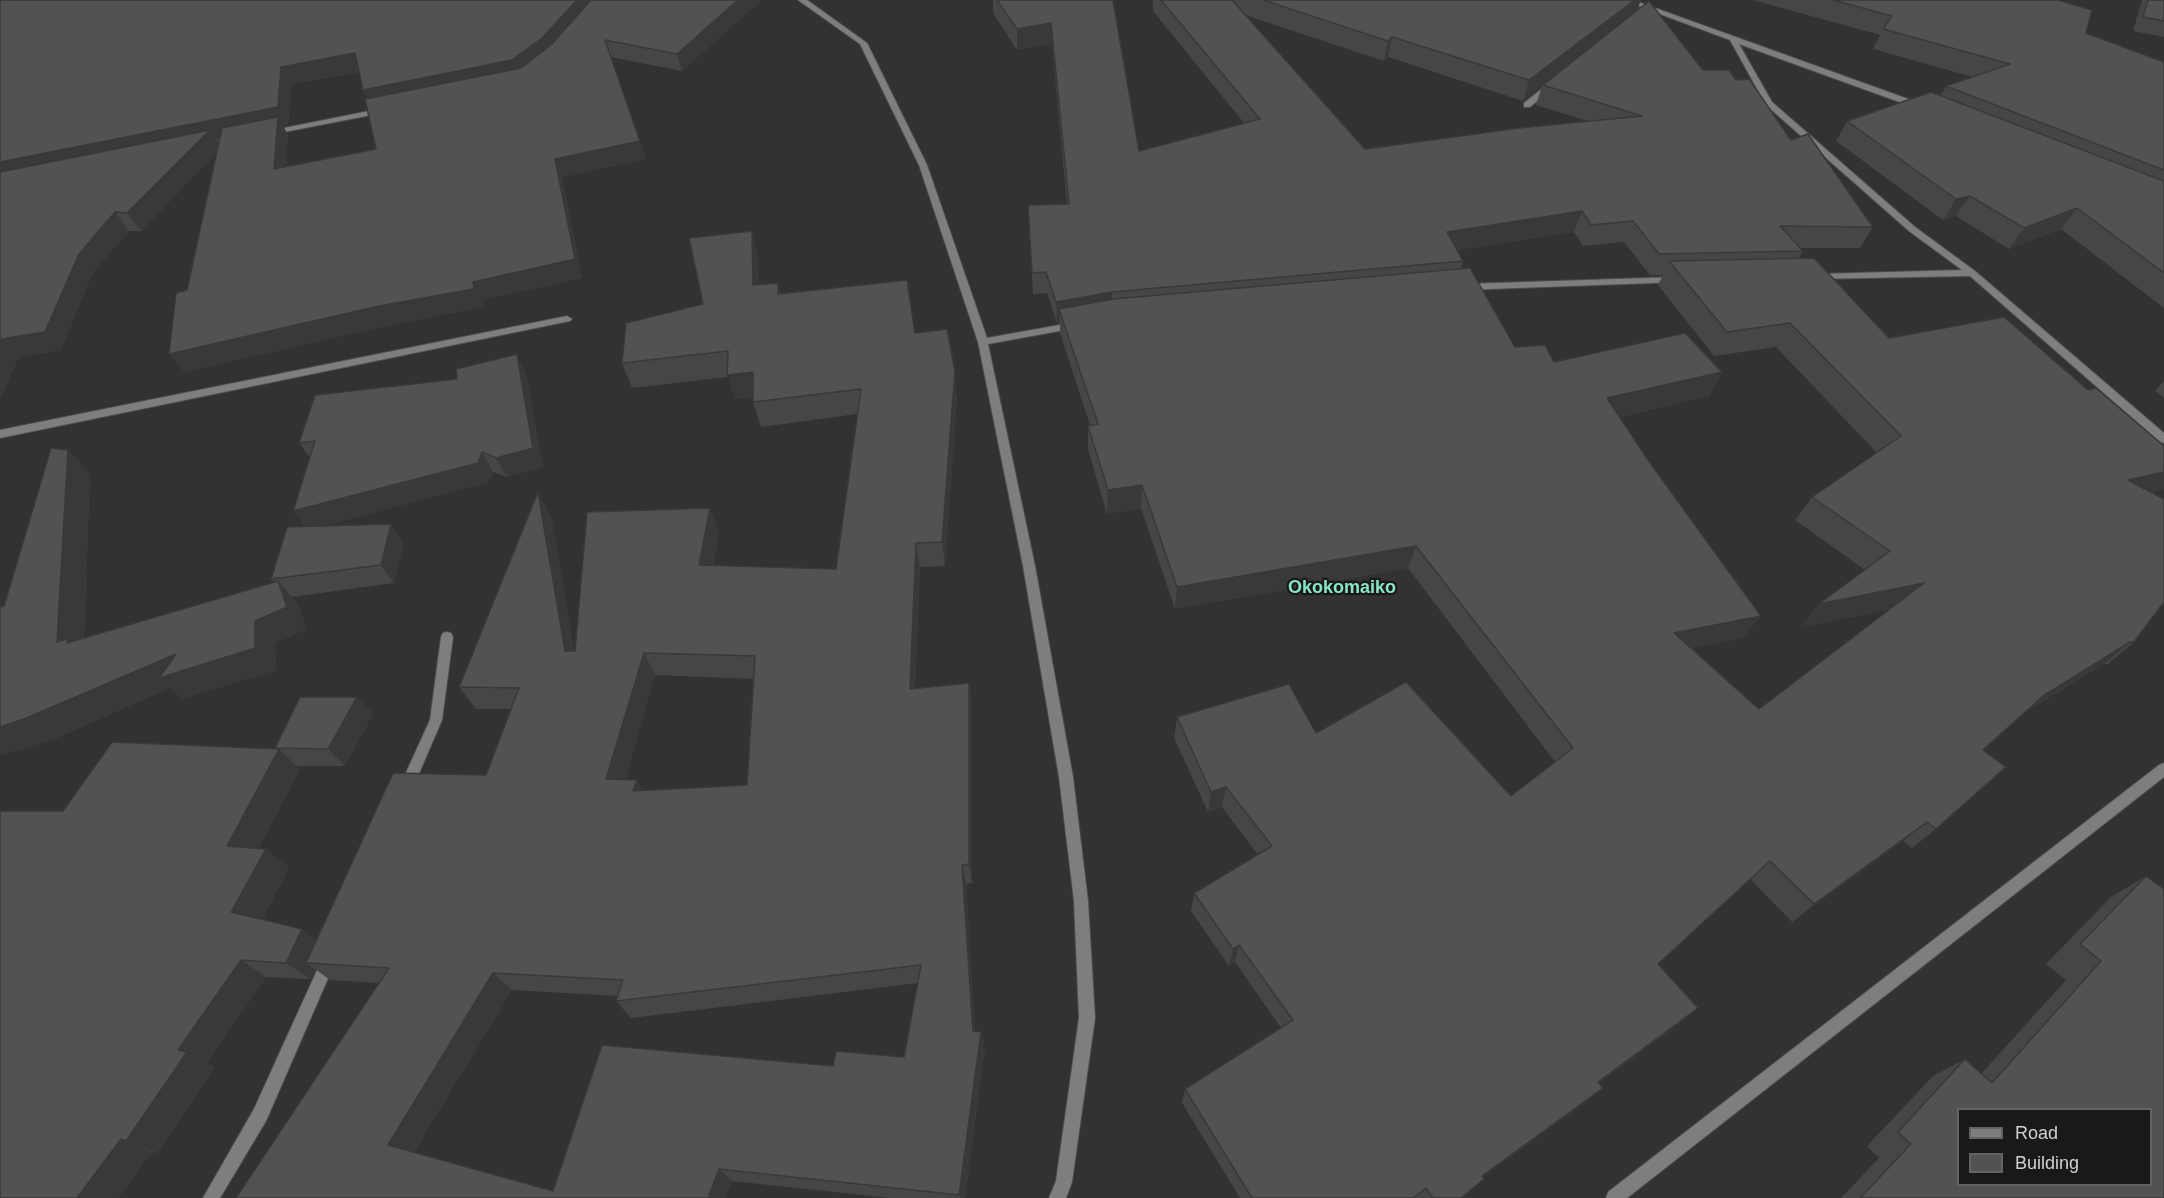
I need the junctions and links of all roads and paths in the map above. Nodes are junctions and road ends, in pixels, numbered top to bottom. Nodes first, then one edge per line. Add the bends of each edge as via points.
1 (802, 0) edge
2 (1626, 0) edge
3 (1652, 7) junction
4 (1643, 14) edge
5 (1733, 39) junction
6 (1562, 77) edge
7 (1527, 105) edge
8 (395, 108) edge
9 (1928, 110) edge
10 (256, 136) edge
11 (1972, 273) junction
12 (1807, 277) edge
13 (1689, 280) edge
14 (1454, 287) edge
15 (567, 319) dead end
16 (1089, 322) edge
17 (983, 342) junction
18 (0, 434) edge
19 (2164, 439) edge
20 (447, 637) dead end
21 (2164, 768) edge
22 (398, 805) edge
23 (336, 944) edge
24 (211, 1198) edge
25 (1057, 1198) edge
26 (1614, 1198) edge

1 - 17 street via 863,43 923,165
2 - 3 street
3 - 4 street
3 - 5 street
5 - 9 street
5 - 11 street via 1769,103 1912,229
6 - 7 street
8 - 10 street
11 - 12 street
11 - 19 street
13 - 14 street
15 - 18 street
16 - 17 street
17 - 25 street via 1029,566 1064,765 1081,901 1087,1018 1064,1182
20 - 22 street via 436,720
21 - 26 street
23 - 24 street via 260,1115

